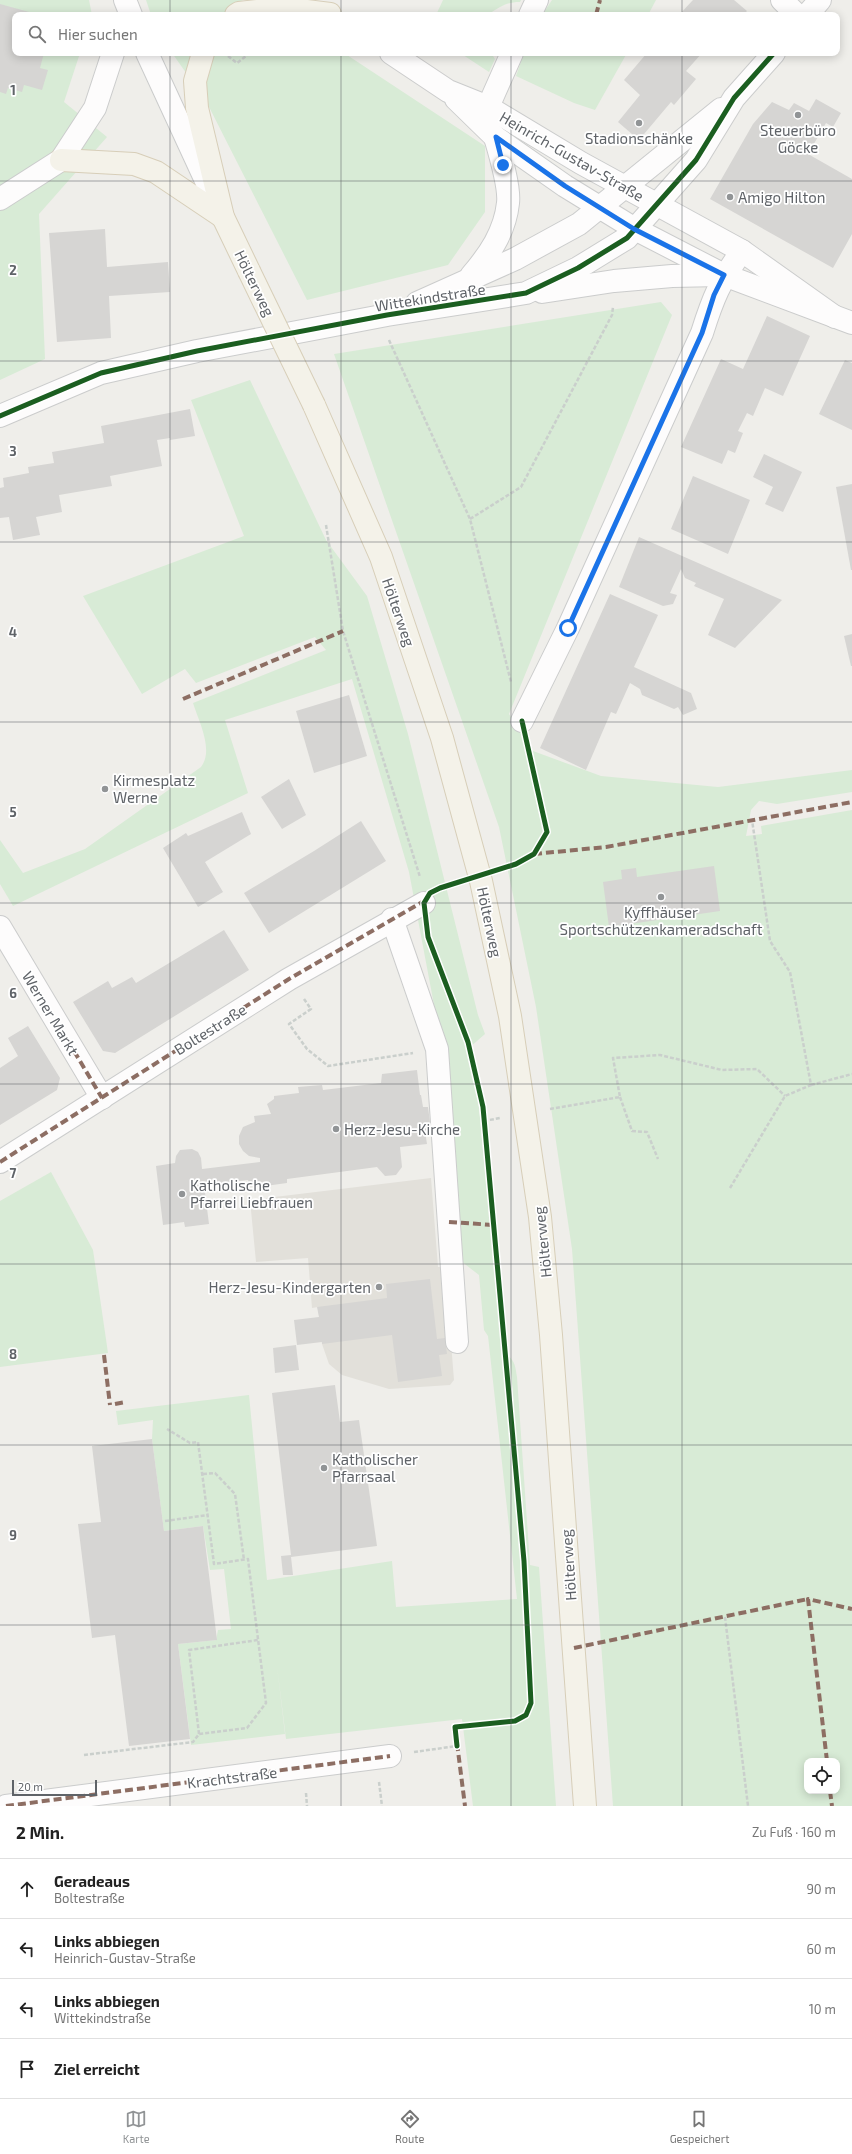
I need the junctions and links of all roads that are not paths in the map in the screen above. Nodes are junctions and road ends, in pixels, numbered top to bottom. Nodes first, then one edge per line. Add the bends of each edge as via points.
1 (114, 0) edge
2 (125, 0) edge
3 (304, 0) edge
4 (537, 0) edge
5 (782, 0) edge
6 (820, 0) edge
7 (114, 12) edge
8 (130, 12) edge
9 (248, 12) edge
10 (316, 12) edge
11 (328, 12) edge
12 (531, 12) edge
13 (794, 12) edge
14 (810, 12) edge
15 (112, 56) edge
16 (148, 56) edge
17 (202, 56) edge
18 (396, 56) edge
19 (511, 56) edge
20 (771, 56) edge
21 (448, 90) junction
22 (734, 98) junction
23 (488, 107) junction
24 (496, 137) junction
25 (61, 160) junction
26 (625, 187) junction
27 (0, 199) edge
28 (657, 204) junction
29 (599, 208) junction
30 (223, 216) junction
31 (634, 229) junction
32 (742, 251) junction
33 (724, 275) junction
34 (470, 277) junction
35 (526, 293) junction
36 (386, 316) junction
37 (843, 320) edge
38 (0, 416) edge
39 (522, 721) dead end
40 (424, 903) road end
41 (392, 920) junction
42 (0, 928) edge
43 (102, 1098) junction
44 (0, 1162) edge
45 (457, 1342) dead end
46 (390, 1756) road end
47 (6, 1806) edge
48 (585, 1806) edge

1 - 7 street
2 - 8 street
3 - 11 street
4 - 12 street
5 - 13 street
6 - 14 street
9 - 10 main road via 284,8
15 - 25 street via 95,108
16 - 30 street, Hölterweg
17 - 30 main road via 195,81 197,108
18 - 21 street, Heinrich-Gustav-Straße
19 - 23 street
20 - 22 street, Wittekindstraße
21 - 23 street, Heinrich-Gustav-Straße
21 - 24 street, Heinrich-Gustav-Straße
22 - 26 street, Wittekindstraße
22 - 28 street, Wittekindstraße via 696,160
23 - 26 street, Heinrich-Gustav-Straße
24 - 29 street, Heinrich-Gustav-Straße
24 - 34 street, Wittekindstraße via 508,202 500,236 486,259
25 - 27 street
25 - 30 main road via 134,164 156,172
26 - 28 street, Heinrich-Gustav-Straße
26 - 29 street, Wittekindstraße
28 - 31 street, Wittekindstraße
28 - 32 street, Heinrich-Gustav-Straße
29 - 31 street, Heinrich-Gustav-Straße
29 - 34 street, Wittekindstraße via 579,224 515,259
30 - 48 main road, Hölterweg, bridge via 314,405 381,557 442,738 490,918 510,1016 540,1217
31 - 33 street, Heinrich-Gustav-Straße
31 - 35 street, Wittekindstraße via 627,238 578,268
32 - 33 street
32 - 37 street, Heinrich-Gustav-Straße
33 - 35 street, Heinrich-Gustav-Straße via 614,281
33 - 37 street, Heinrich-Gustav-Straße
33 - 39 street via 714,295 702,333 581,600
34 - 36 street, Wittekindstraße
35 - 36 street, Wittekindstraße
36 - 38 street, Wittekindstraße via 197,351 101,373
40 - 41 street, Boltestraße
41 - 43 street, Boltestraße via 289,979
41 - 45 street via 437,1049
42 - 43 street, Werner Markt
43 - 44 street, Boltestraße
46 - 47 street, Krachtstraße

